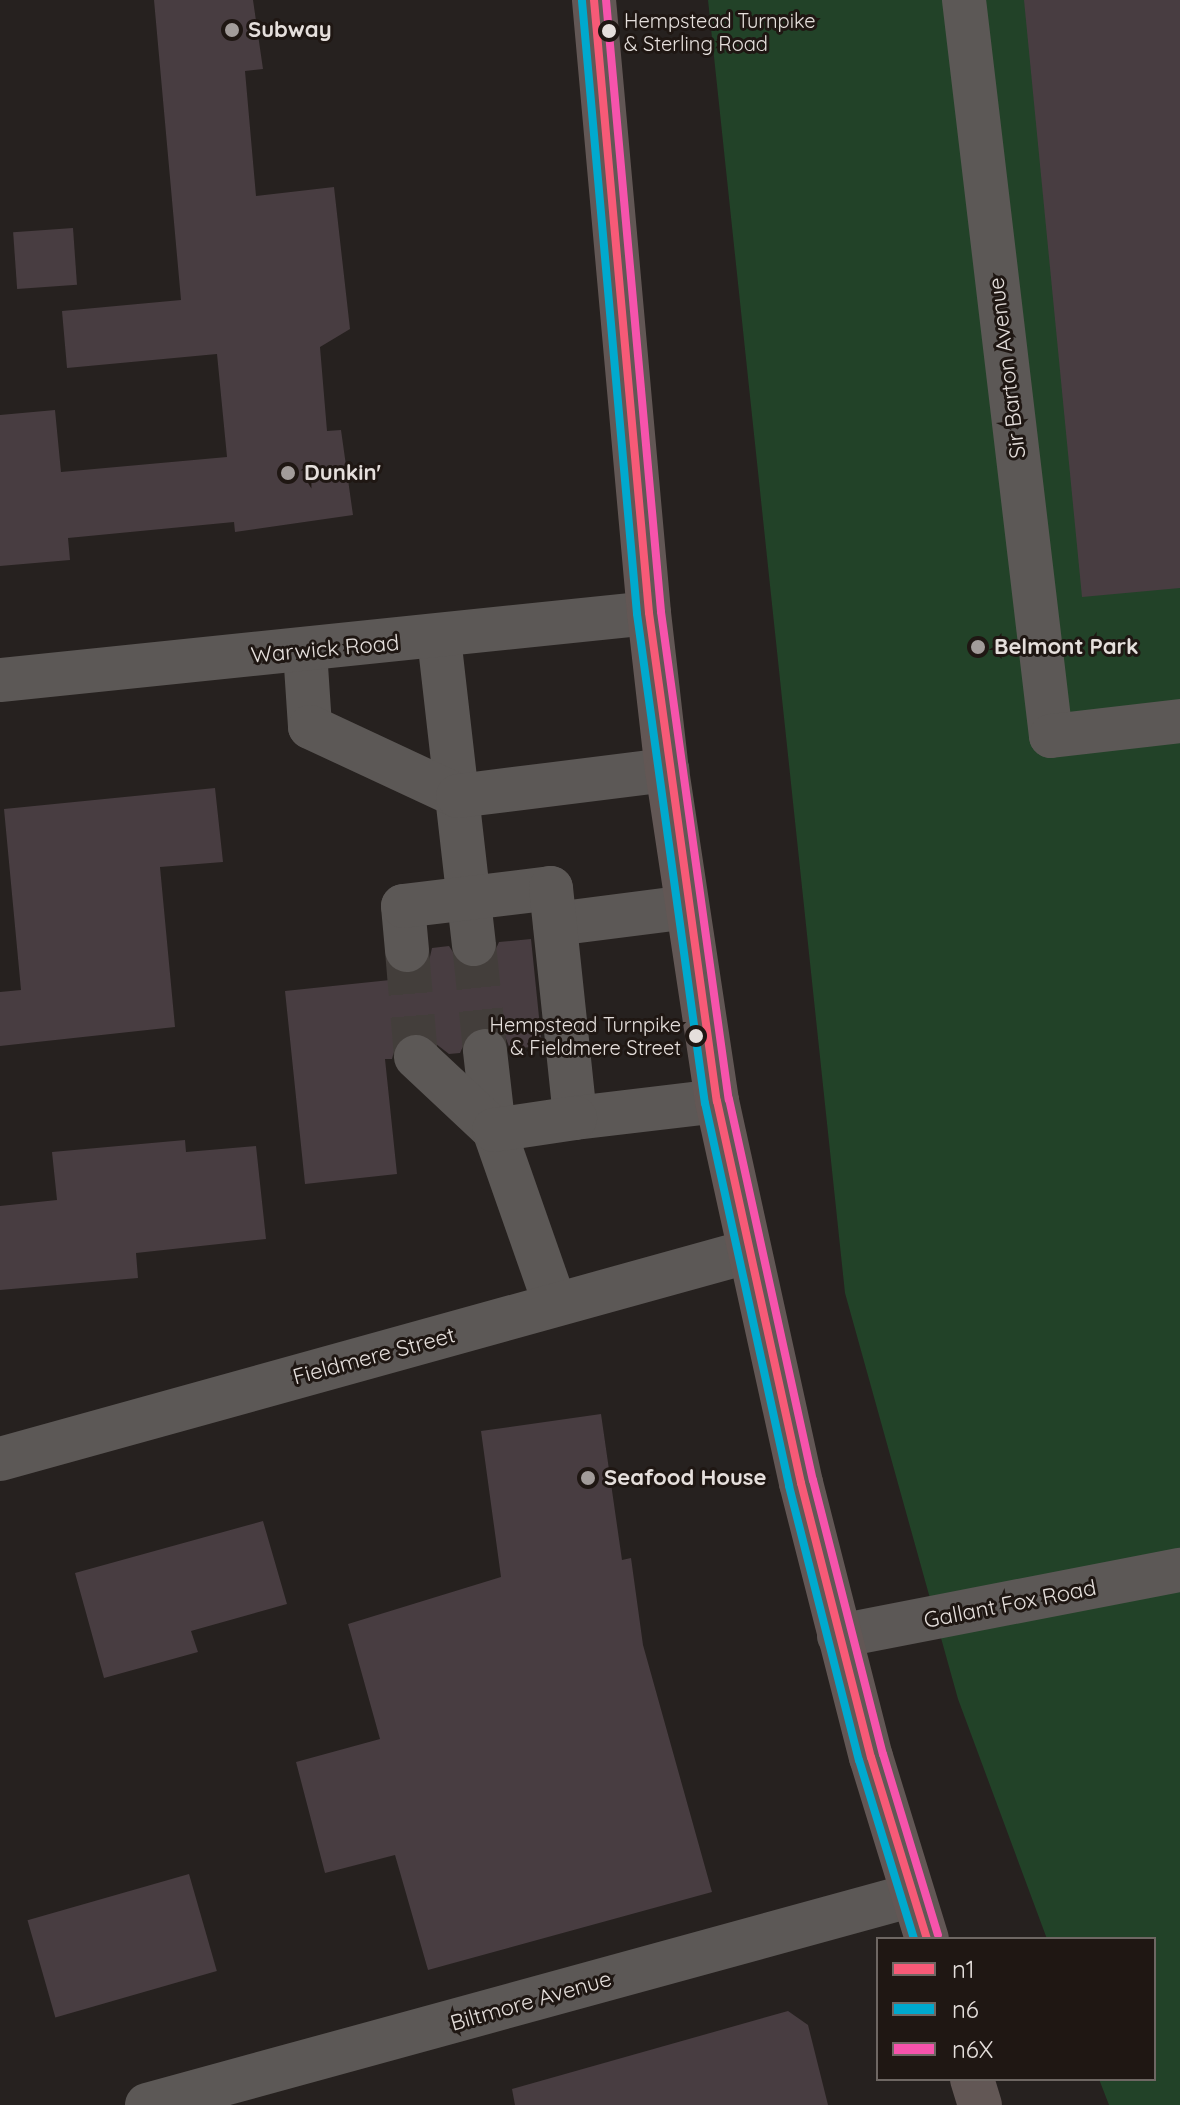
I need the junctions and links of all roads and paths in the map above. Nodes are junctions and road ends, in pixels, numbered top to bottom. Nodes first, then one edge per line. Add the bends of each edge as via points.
1 (594, 0) edge
2 (964, 0) edge
3 (649, 613) junction
4 (439, 638) junction
5 (305, 651) junction
6 (0, 680) edge
7 (1180, 721) edge
8 (667, 770) junction
9 (458, 796) junction
10 (470, 898) junction
11 (687, 907) junction
12 (555, 924) junction
13 (474, 944) tunnel mouth
14 (407, 950) tunnel mouth
15 (485, 1051) tunnel mouth
16 (416, 1057) tunnel mouth
17 (717, 1101) junction
18 (575, 1118) junction
19 (494, 1130) junction
20 (747, 1252) junction
21 (555, 1304) junction
22 (0, 1459) edge
23 (1180, 1570) edge
24 (839, 1636) junction
25 (913, 1895) junction
26 (926, 1937) edge
27 (973, 2081) edge
28 (147, 2105) edge
29 (980, 2105) edge

1 - 3 main road
2 - 7 street, Sir Barton Avenue via 1051,736
3 - 4 street, Warwick Road
3 - 8 main road
4 - 5 street, Warwick Road
4 - 9 street
5 - 6 street, Warwick Road
5 - 9 street via 310,727
8 - 9 street
8 - 11 main road
9 - 10 street
10 - 12 street via 551,888
10 - 13 street
10 - 14 street via 403,906
11 - 12 street
11 - 17 main road
12 - 18 street
15 - 19 street
16 - 19 street
17 - 18 street
17 - 20 main road
18 - 19 street
19 - 21 street
20 - 21 street, Fieldmere Street
20 - 24 main road
21 - 22 street, Fieldmere Street
23 - 24 street, Gallant Fox Road
24 - 25 main road
25 - 26 main road
25 - 28 street, Biltmore Avenue
27 - 29 main road

